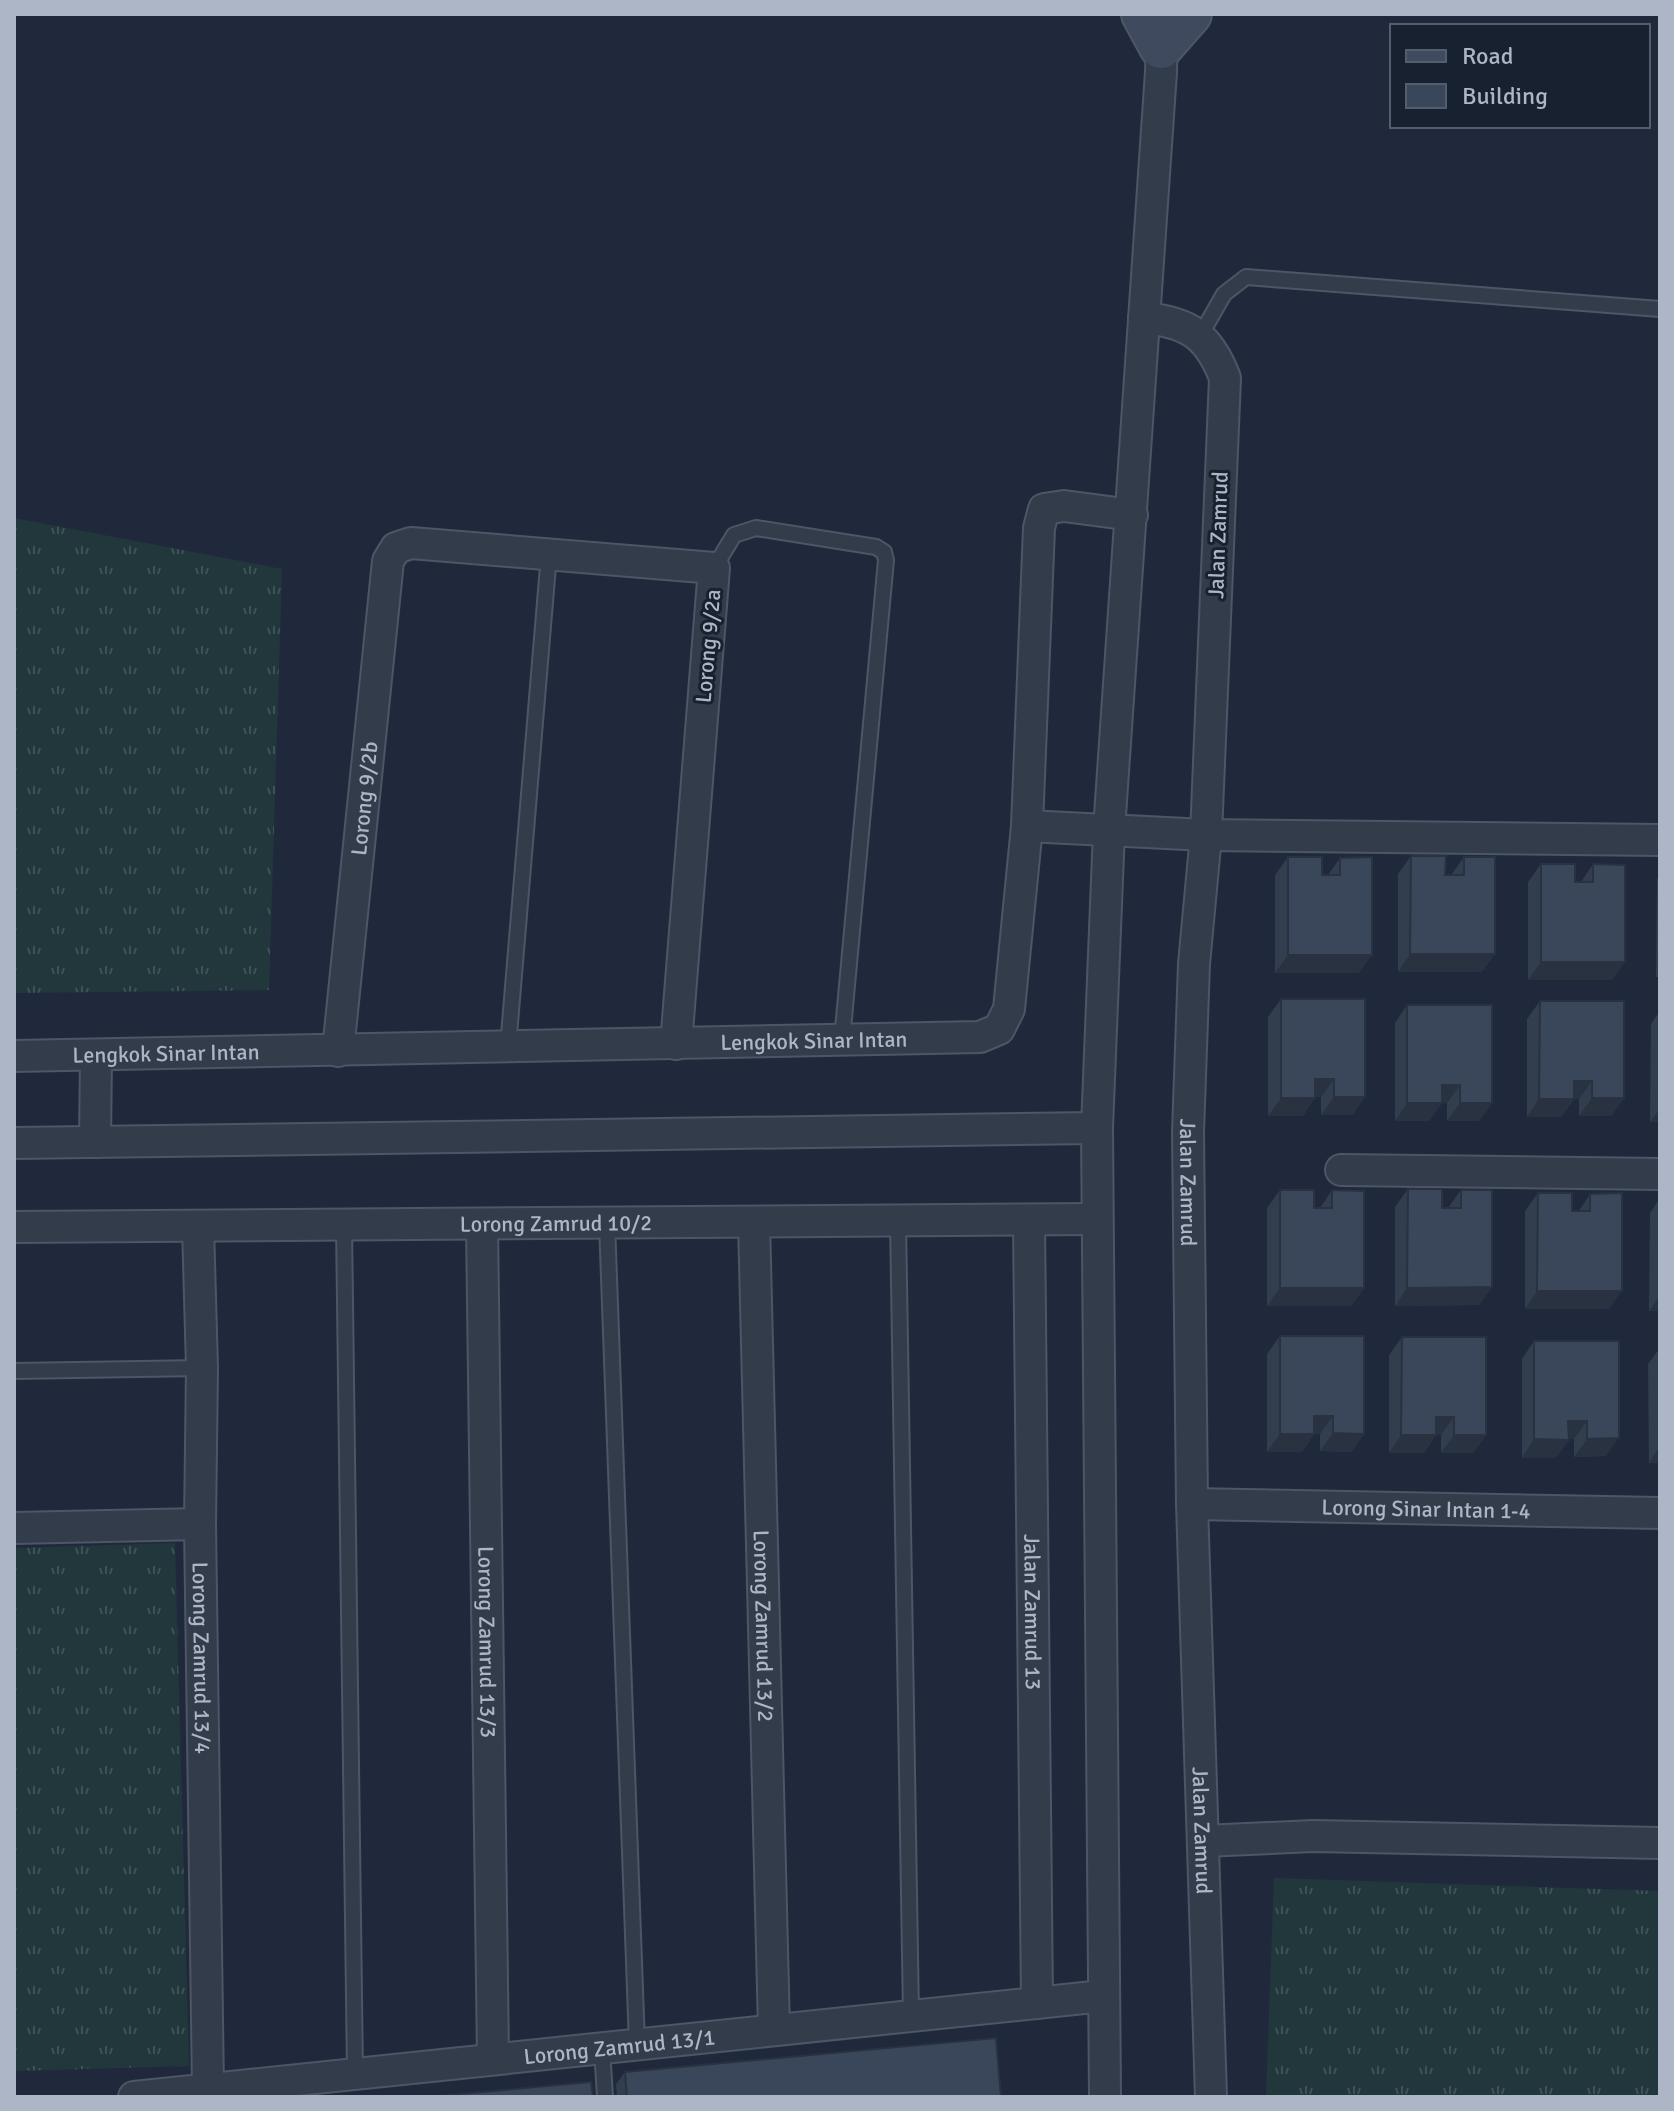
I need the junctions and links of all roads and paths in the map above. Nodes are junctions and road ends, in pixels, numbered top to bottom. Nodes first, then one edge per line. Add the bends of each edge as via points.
1 (1190, 14) edge
2 (1155, 25) edge
3 (1660, 309) edge
4 (1144, 318) junction
5 (1200, 336) junction
6 (1132, 515) junction
7 (396, 548) joint
8 (549, 554) junction
9 (714, 568) junction
10 (1027, 826) junction
11 (1109, 830) junction
12 (1206, 835) junction
13 (1660, 840) edge
14 (842, 1040) junction
15 (676, 1044) junction
16 (508, 1048) junction
17 (338, 1051) junction
18 (96, 1055) junction
19 (14, 1056) edge
20 (1097, 1128) junction
21 (95, 1142) junction
22 (14, 1143) edge
23 (1341, 1170) dead end
24 (1660, 1174) edge
25 (1097, 1219) junction
26 (1029, 1220) junction
27 (898, 1221) junction
28 (754, 1222) junction
29 (607, 1223) junction
30 (482, 1224) junction
31 (344, 1225) junction
32 (198, 1226) junction
33 (14, 1227) edge
34 (202, 1368) junction
35 (14, 1371) edge
36 (1192, 1504) junction
37 (1660, 1513) edge
38 (200, 1524) junction
39 (14, 1528) edge
40 (1204, 1841) junction
41 (1660, 1843) edge
42 (1103, 1996) junction
43 (1037, 2003) junction
44 (911, 2016) junction
45 (774, 2030) junction
46 (637, 2044) junction
47 (602, 2048) junction
48 (493, 2059) junction
49 (355, 2074) junction
50 (208, 2089) junction
51 (134, 2097) edge
52 (605, 2097) edge
53 (1105, 2097) edge
54 (1211, 2097) edge

1 - 2 main road
2 - 4 street via 1161,72
3 - 5 lane via 1246,277 1224,294
4 - 5 street via 1169,320
4 - 6 street
5 - 12 street, Jalan Zamrud via 1216,354 1225,378
6 - 10 street, Lengkok Sinar Intan via 1064,506 1044,509
6 - 11 street
7 - 8 street, Lorong 9/2a via 411,543
7 - 17 street, Lorong 9/2b via 388,561
8 - 9 street, Lorong 9/2a
8 - 16 lane
9 - 14 lane via 734,535 756,528 884,552
9 - 15 street, Lorong 9/2a
10 - 11 street
10 - 14 street, Lengkok Sinar Intan via 1009,1009 999,1029 980,1037
11 - 12 street
11 - 20 street
12 - 13 street
12 - 36 street, Jalan Zamrud via 1194,964 1188,1132
14 - 15 street, Lengkok Sinar Intan
15 - 16 street, Lengkok Sinar Intan
16 - 17 street, Lengkok Sinar Intan
17 - 18 street, Lengkok Sinar Intan
18 - 19 street, Lengkok Sinar Intan
18 - 21 street
20 - 21 street
20 - 25 street
21 - 22 street
23 - 24 street
25 - 26 street, Lorong Zamrud 10/2
25 - 42 street
26 - 27 street, Lorong Zamrud 10/2
26 - 43 street, Jalan Zamrud 13
27 - 28 street, Lorong Zamrud 10/2
27 - 44 lane
28 - 29 street, Lorong Zamrud 10/2
28 - 45 street, Lorong Zamrud 13/2
29 - 30 street, Lorong Zamrud 10/2
29 - 46 lane
30 - 31 street, Lorong Zamrud 10/2
30 - 48 street, Lorong Zamrud 13/3
31 - 32 street, Lorong Zamrud 10/2
31 - 49 lane
32 - 33 street, Lorong Zamrud 10/2
32 - 34 street, Lorong Zamrud 13/4
34 - 35 lane
34 - 38 street, Lorong Zamrud 13/4
36 - 37 street, Lorong Sinar Intan 1-4
36 - 40 street, Jalan Zamrud
38 - 39 street
38 - 50 street, Lorong Zamrud 13/4
40 - 41 street via 1313,1836
40 - 54 street, Jalan Zamrud
42 - 43 street, Lorong Zamrud 13/1
42 - 53 street
43 - 44 street, Lorong Zamrud 13/1
44 - 45 street, Lorong Zamrud 13/1
45 - 46 street, Lorong Zamrud 13/1
46 - 47 street, Lorong Zamrud 13/1
47 - 48 street, Lorong Zamrud 13/1
47 - 52 lane
48 - 49 street, Lorong Zamrud 13/1
49 - 50 street, Lorong Zamrud 13/1
50 - 51 street, Lorong Zamrud 13/1

